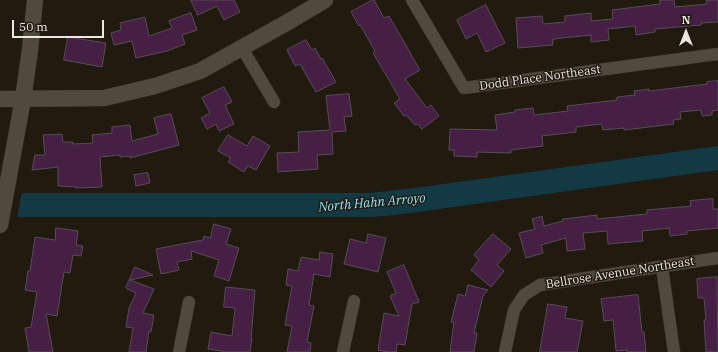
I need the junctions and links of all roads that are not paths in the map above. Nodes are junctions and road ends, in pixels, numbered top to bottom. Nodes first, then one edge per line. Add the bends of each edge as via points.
1 (35, 0) edge
2 (325, 0) edge
3 (412, 0) edge
4 (242, 48) junction
5 (718, 54) edge
6 (0, 99) edge
7 (23, 99) junction
8 (274, 102) dead end
9 (0, 224) edge
10 (718, 258) edge
11 (662, 267) junction
12 (354, 301) dead end
13 (189, 302) dead end
14 (179, 352) edge
15 (343, 352) edge
16 (505, 352) edge
17 (674, 352) edge

1 - 7 street
2 - 4 street
3 - 5 street, Dodd Place Northeast via 464,88
4 - 7 street via 200,71 155,86 104,98
4 - 8 street
6 - 7 street
7 - 9 street
10 - 11 street, Bellrose Avenue Northeast
11 - 16 street, Bellrose Avenue Northeast via 540,285 524,295 514,310
11 - 17 street
12 - 15 street
13 - 14 street

